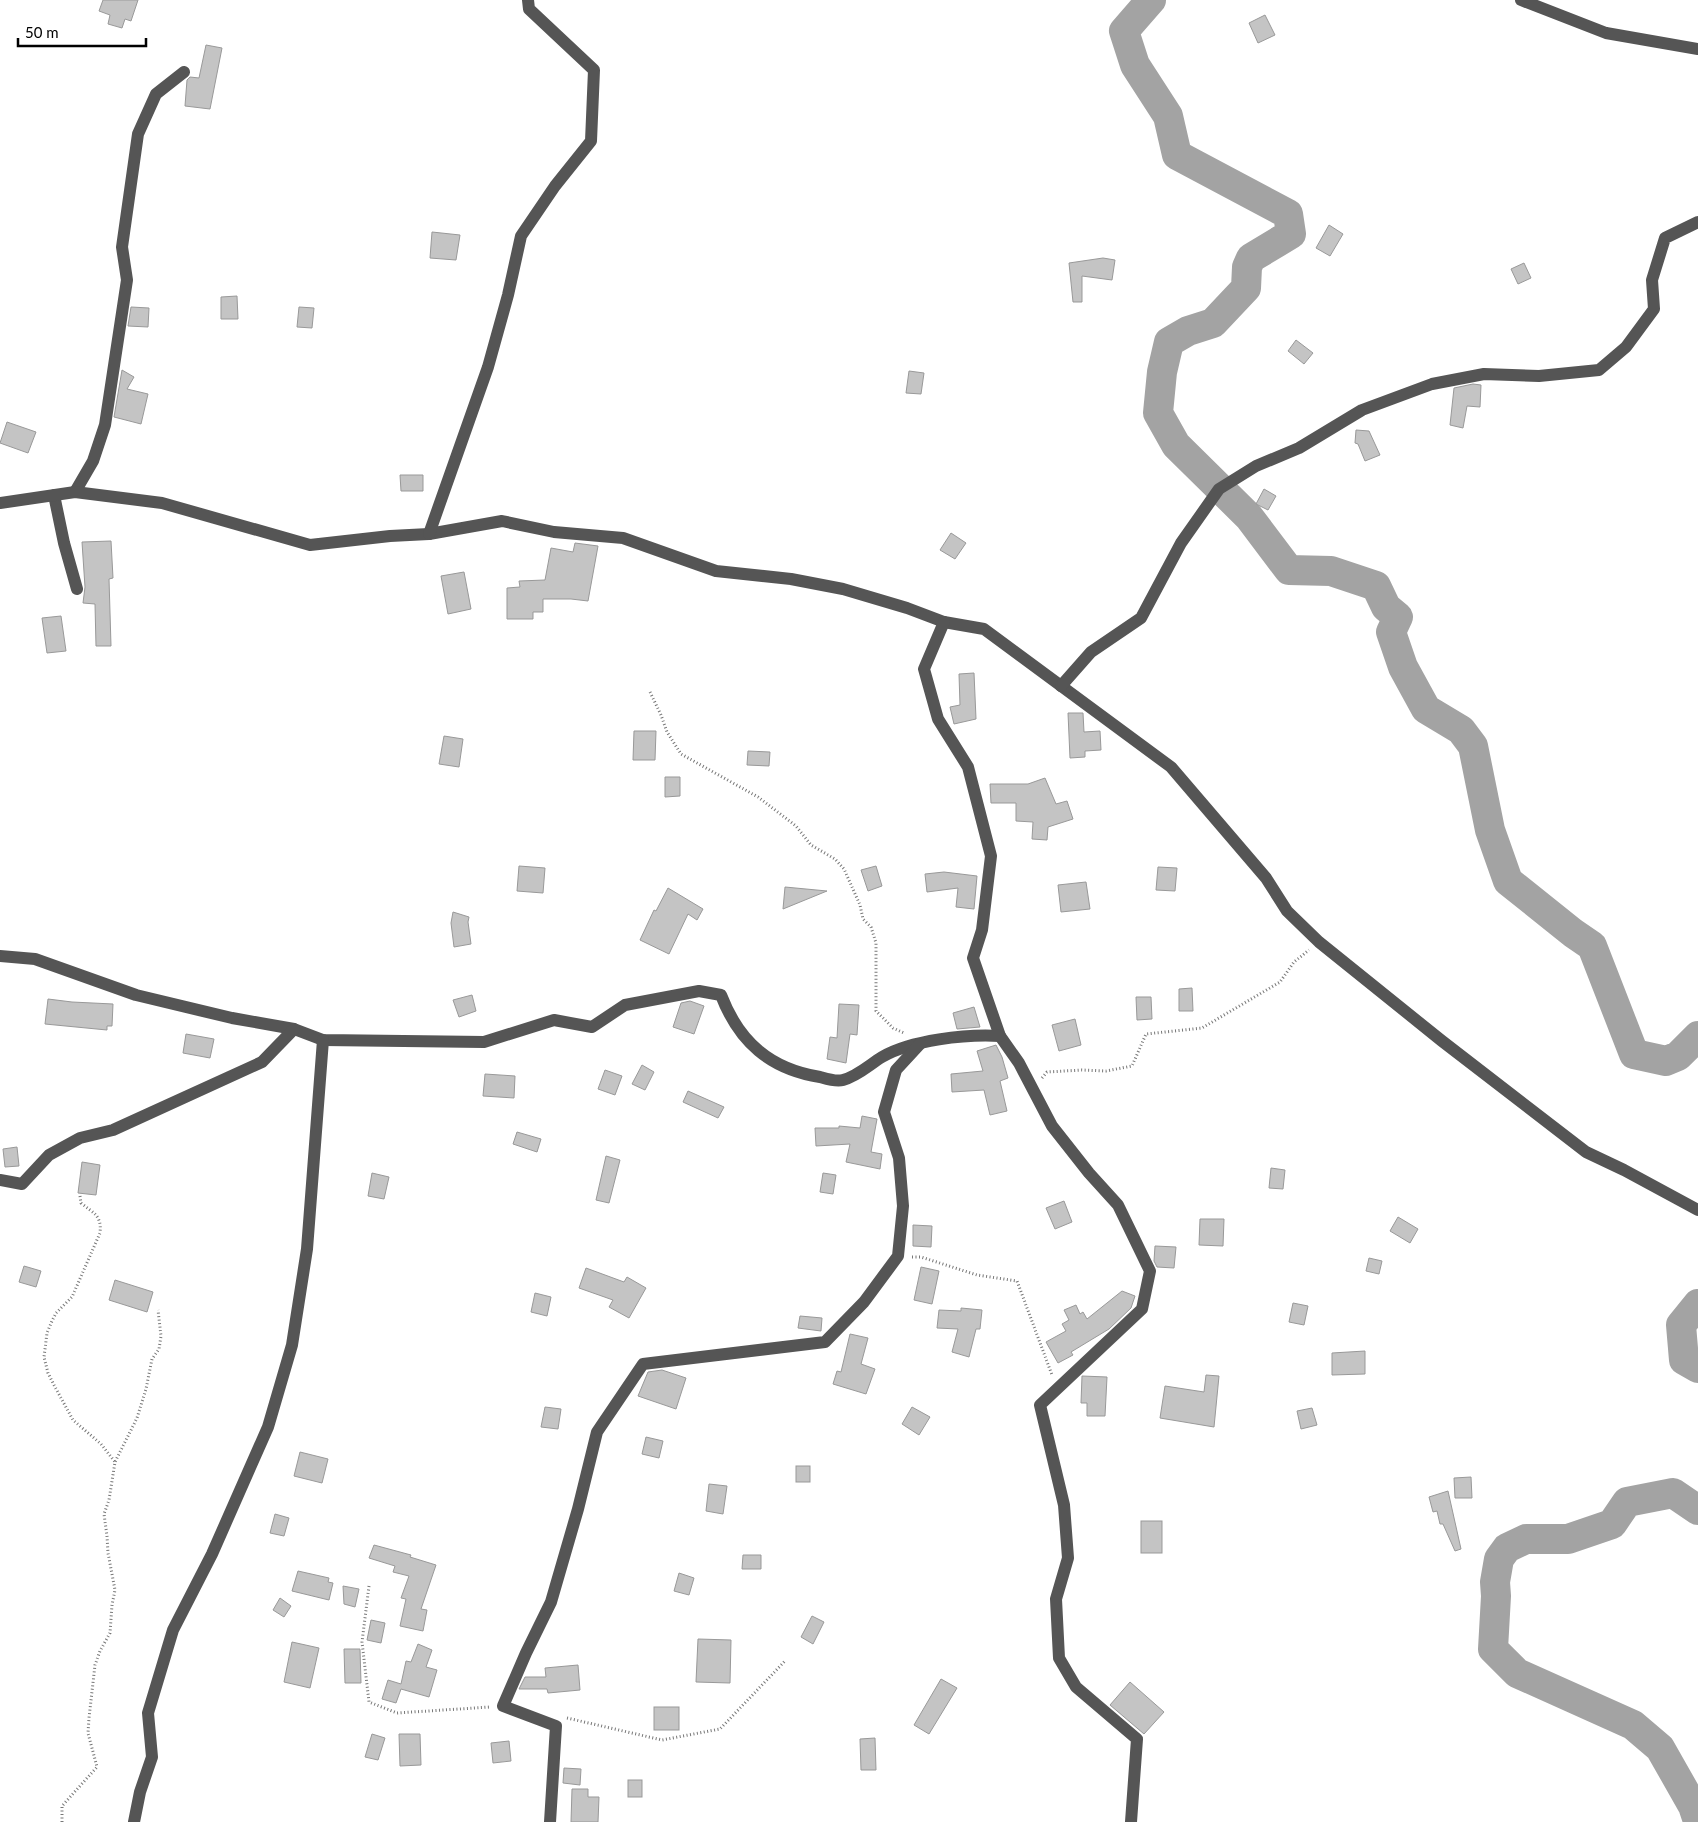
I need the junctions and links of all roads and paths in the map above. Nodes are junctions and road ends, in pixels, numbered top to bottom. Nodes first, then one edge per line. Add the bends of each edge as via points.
1 (528, 0) edge
2 (1521, 0) edge
3 (1698, 49) edge
4 (184, 72) dead end
5 (1698, 222) edge
6 (76, 492) junction
7 (54, 495) junction
8 (0, 503) edge
9 (428, 534) junction
10 (77, 589) dead end
11 (944, 622) junction
12 (1061, 686) junction
13 (650, 692) dead end
14 (1319, 942) junction
15 (0, 956) edge
16 (294, 1029) junction
17 (1000, 1036) junction
18 (323, 1040) junction
19 (922, 1042) junction
20 (1033, 1090) junction
21 (0, 1180) edge
22 (80, 1196) dead end
23 (1698, 1210) edge
24 (898, 1256) junction
25 (158, 1310) dead end
26 (1057, 1389) junction
27 (115, 1462) junction
28 (369, 1586) dead end
29 (785, 1661) dead end
30 (503, 1706) junction
31 (556, 1726) junction
32 (62, 1822) edge
33 (134, 1822) edge
34 (550, 1822) edge
35 (1132, 1822) edge

1 - 9 street via 528,9 594,70 592,141 555,186 521,236 488,367
2 - 3 street via 1606,33
4 - 6 street via 156,94 138,134 122,247 127,280 105,425 93,461
5 - 12 street via 1665,238 1652,280 1654,309 1626,348 1599,370 1539,376 1484,374 1432,384 1362,410 1300,448 1256,466 1219,489 1181,543 1141,618 1091,652
6 - 7 street
6 - 9 street via 162,503 310,545
7 - 8 street
7 - 10 street
9 - 11 street via 502,521 554,532 623,538 716,570 844,589
11 - 12 street via 984,629
11 - 17 street via 924,669 938,719 968,767 990,856 982,930 973,958
12 - 14 street via 1171,766 1266,878 1288,911
13 - 19 path via 681,754 758,797 796,826 811,845 835,859 844,869 863,920 871,927 876,943 876,1011 893,1028
14 - 20 path via 1294,962 1280,982 1202,1028 1146,1034 1132,1066 1106,1071 1047,1072
14 - 23 street via 1586,1152
15 - 16 street via 35,959 136,995
16 - 18 street
16 - 21 street via 262,1062 113,1130 80,1138 49,1155 22,1184
17 - 19 street
17 - 20 street
18 - 19 street via 484,1042 554,1020 592,1027 625,1005 699,991 721,995 728,1013 748,1041 774,1063 807,1075 841,1081 883,1057
18 - 33 street via 306,1248 292,1345 268,1427 212,1554 173,1630 148,1712 152,1757
19 - 24 street via 896,1070 884,1112 899,1158 903,1206
20 - 26 street via 1052,1126 1118,1205 1150,1271 1142,1309
22 - 27 path via 81,1203 100,1218 100,1233 72,1297 52,1321 44,1357 54,1387 73,1420 101,1444
24 - 26 path via 921,1257 977,1275 1017,1281
24 - 30 street via 864,1302 825,1342 643,1364 597,1432 551,1602
25 - 27 path via 159,1349 152,1359 136,1418
26 - 35 street via 1040,1406 1064,1505 1068,1558 1056,1600 1060,1658 1076,1687 1137,1739
27 - 32 path via 104,1514 115,1590 110,1633 95,1665 88,1732 97,1767 62,1806
28 - 30 path via 362,1642 369,1702 397,1713
29 - 31 path via 720,1729 662,1740 566,1718
30 - 31 street
31 - 34 street

